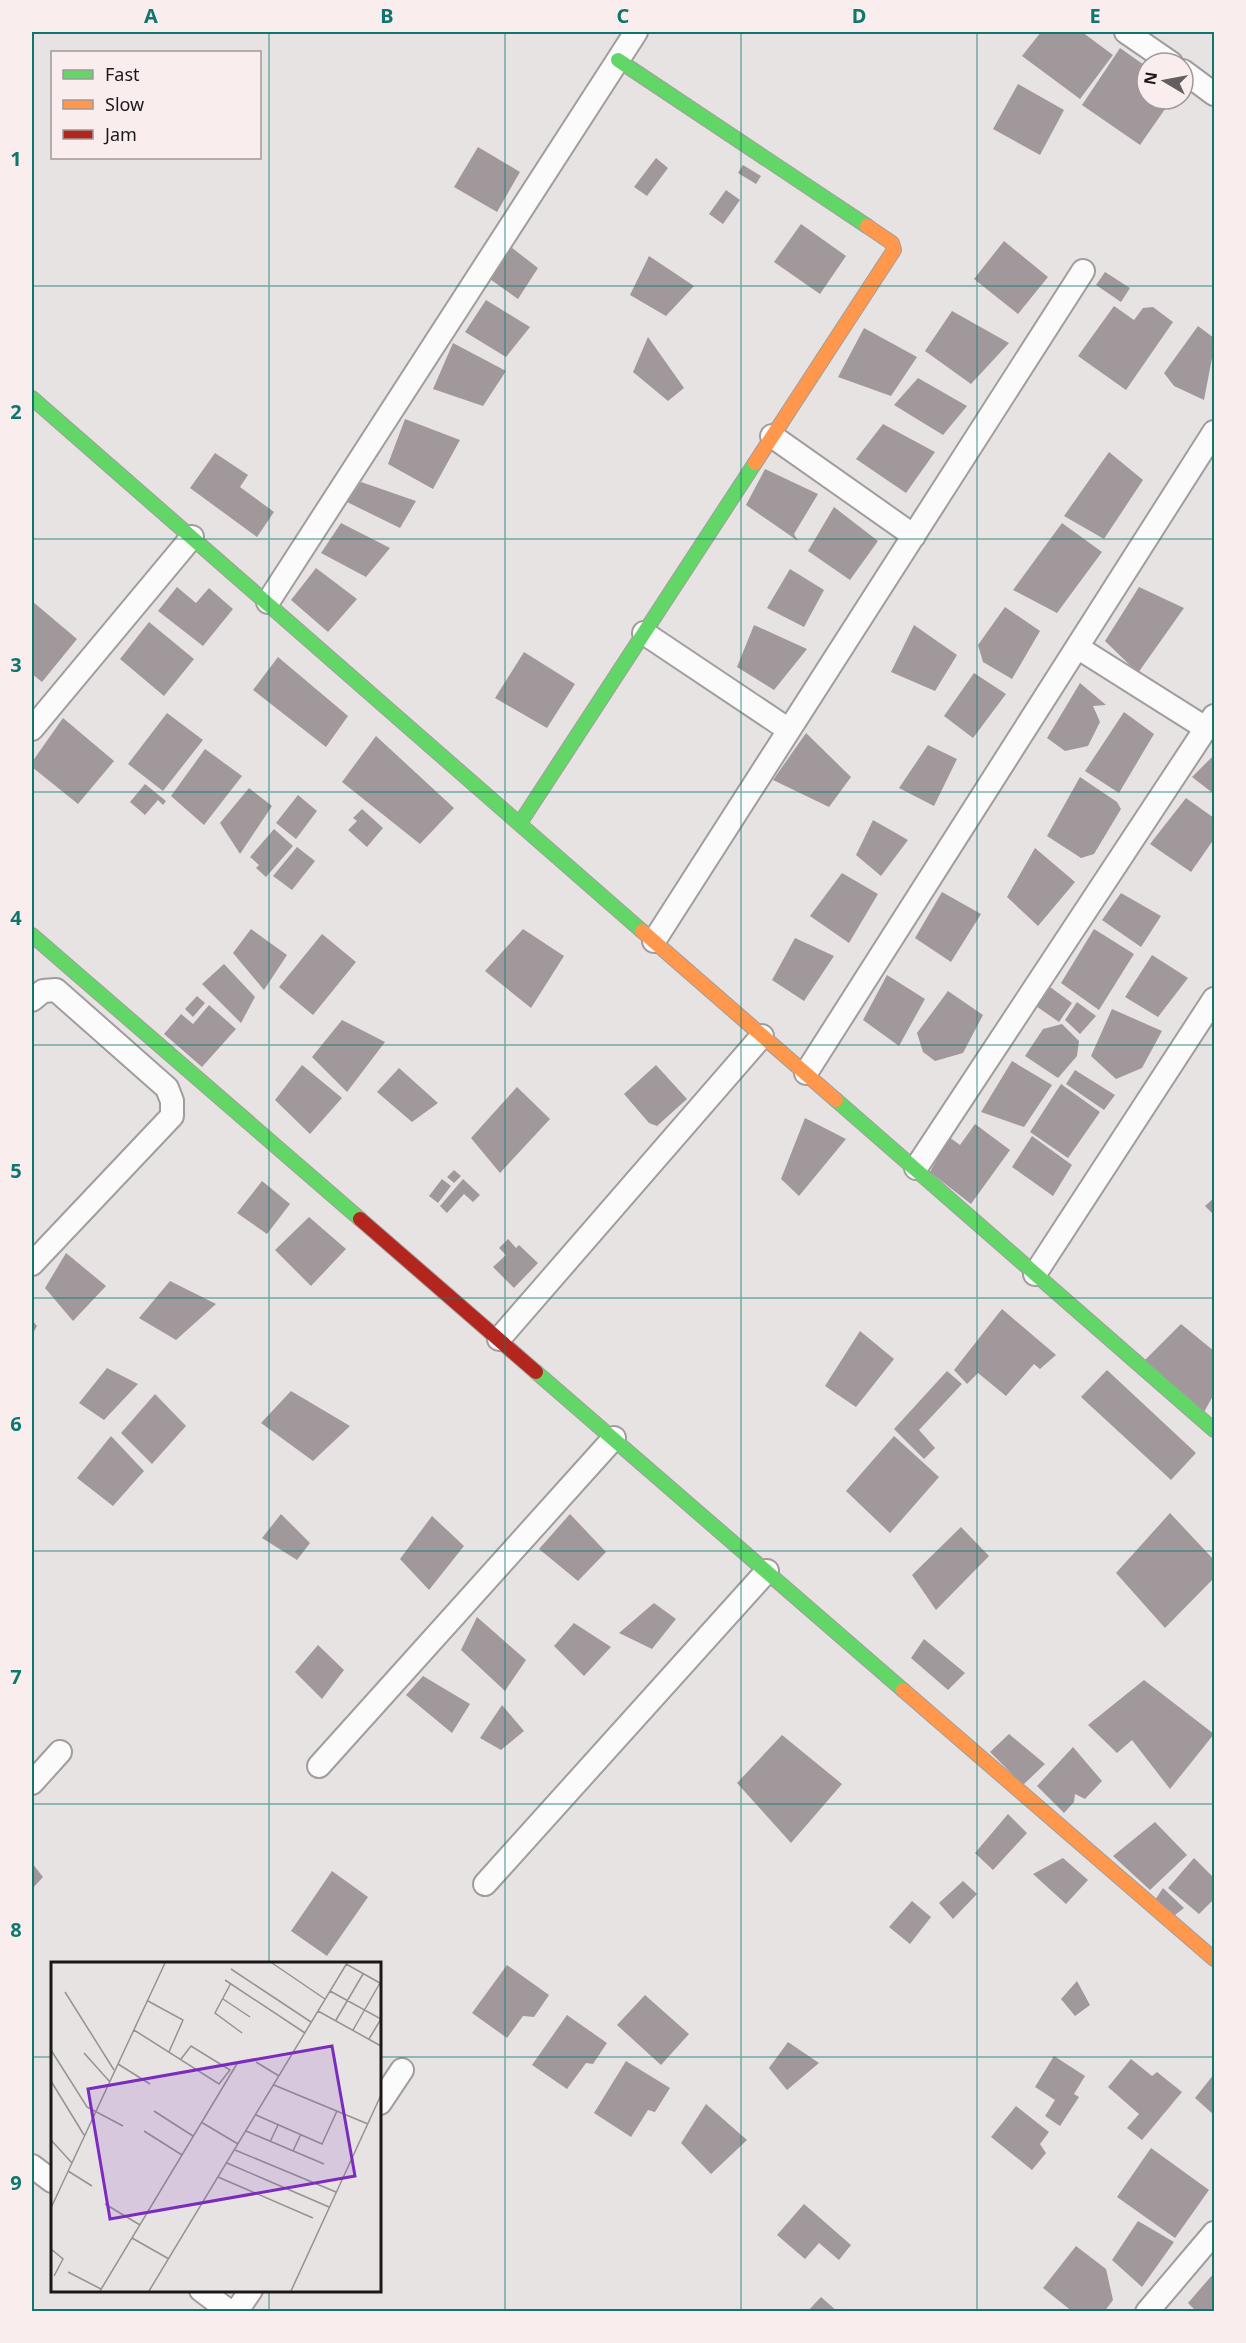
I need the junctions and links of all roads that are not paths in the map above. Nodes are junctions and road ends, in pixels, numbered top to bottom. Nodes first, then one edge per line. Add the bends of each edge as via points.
1 (636, 32) edge
2 (1126, 32) edge
3 (1154, 51) edge
4 (618, 60) junction
5 (1195, 79) edge
6 (1215, 93) edge
7 (1083, 271) dead end
8 (32, 398) edge
9 (1215, 432) edge
10 (772, 436) junction
11 (914, 536) junction
12 (192, 537) junction
13 (268, 602) junction
14 (644, 633) junction
15 (1077, 647) junction
16 (1211, 722) edge
17 (32, 729) edge
18 (789, 730) junction
19 (519, 823) junction
20 (32, 935) edge
21 (654, 941) junction
22 (1215, 999) edge
23 (32, 1000) edge
24 (762, 1036) junction
25 (806, 1073) junction
26 (916, 1168) junction
27 (32, 1264) edge
28 (1035, 1274) junction
29 (500, 1339) junction
30 (1215, 1430) edge
31 (614, 1438) junction
32 (767, 1571) junction
33 (60, 1752) dead end
34 (319, 1766) dead end
35 (32, 1783) edge
36 (485, 1884) dead end
37 (1215, 1959) edge
38 (402, 2070) dead end
39 (381, 2102) edge
40 (32, 2166) edge
41 (51, 2180) edge
42 (1215, 2233) edge
43 (204, 2292) edge
44 (249, 2292) edge
45 (230, 2312) edge
46 (236, 2312) edge
47 (1147, 2312) edge

1 - 4 street
2 - 3 street
4 - 10 street via 892,243 892,253
4 - 13 street
5 - 6 street
7 - 11 street
8 - 12 street
9 - 15 street
10 - 11 street
10 - 14 street
11 - 18 street
12 - 13 street
12 - 17 street
13 - 19 street
14 - 18 street
14 - 19 street
15 - 16 street
15 - 25 street
16 - 26 street
18 - 21 street
19 - 21 street
20 - 29 street
21 - 24 street
22 - 28 street
23 - 27 street via 43,992 56,990 167,1088 172,1116
24 - 25 street
24 - 29 street
25 - 26 street
26 - 28 street
28 - 30 street
29 - 31 street
31 - 32 street
31 - 34 street
32 - 36 street
32 - 37 street
33 - 35 street
38 - 39 street
40 - 41 street
42 - 47 street
43 - 45 street
44 - 46 street

